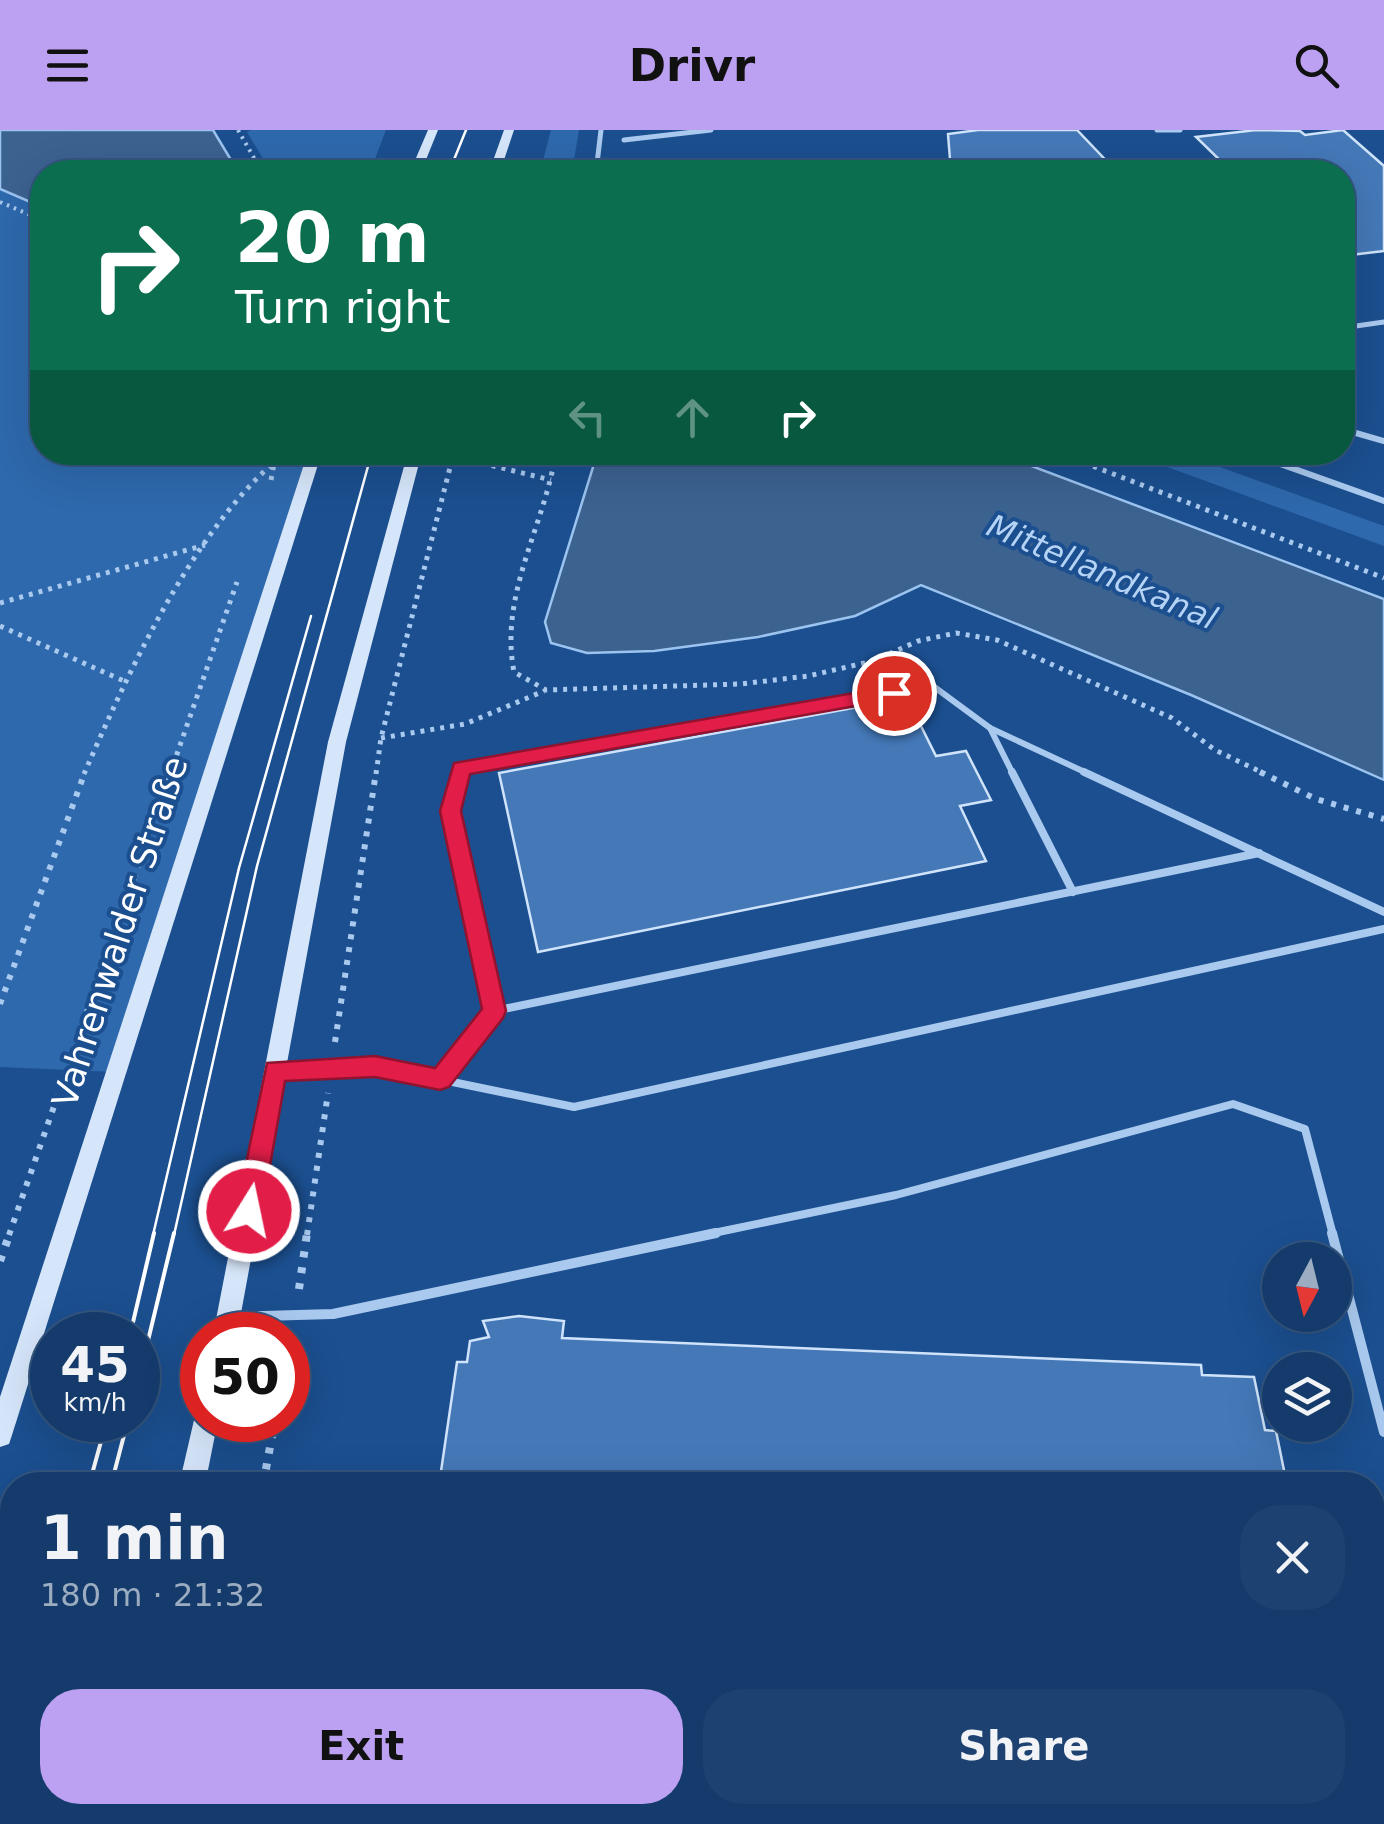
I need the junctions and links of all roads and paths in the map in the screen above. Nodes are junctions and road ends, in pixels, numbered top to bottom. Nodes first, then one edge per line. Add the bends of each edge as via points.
1 (238, 130) edge
2 (433, 130) edge
3 (509, 130) edge
4 (601, 130) edge
5 (711, 130) edge
6 (1157, 130) edge
7 (1180, 130) edge
8 (624, 140) dead end
9 (256, 160) edge
10 (420, 160) edge
11 (498, 160) edge
12 (597, 160) edge
13 (0, 202) edge
14 (30, 215) edge
15 (1384, 322) edge
16 (1355, 326) edge
17 (1355, 432) edge
18 (1384, 440) edge
19 (272, 465) joint
20 (311, 465) edge
21 (412, 465) edge
22 (451, 465) edge
23 (495, 465) edge
24 (554, 465) edge
25 (1090, 465) edge
26 (1287, 465) edge
27 (270, 486) dead end
28 (1384, 501) edge
29 (206, 545) junction
30 (238, 578) dead end
31 (1384, 578) edge
32 (0, 603) edge
33 (0, 626) edge
34 (124, 681) junction
35 (546, 690) dead end
36 (990, 728) junction
37 (381, 738) junction
38 (1259, 853) junction
39 (1073, 892) junction
40 (1384, 912) edge
41 (1384, 929) edge
42 (0, 1004) edge
43 (494, 1011) junction
44 (332, 1067) junction
45 (275, 1070) junction
46 (440, 1079) junction
47 (0, 1261) edge
48 (230, 1312) edge
49 (295, 1312) edge
50 (310, 1315) edge
51 (1384, 1432) edge
52 (0, 1435) edge
53 (201, 1442) edge
54 (271, 1442) edge
55 (195, 1472) edge
56 (265, 1472) edge

1 - 9 path
2 - 10 main road
3 - 11 main road
4 - 12 lane
5 - 8 lane
6 - 7 lane
13 - 14 path
15 - 16 lane
17 - 18 lane
19 - 27 path
19 - 29 path via 250,483
20 - 52 main road, Vahrenwalder Straße
21 - 45 main road via 337,742
22 - 37 path
23 - 24 path via 551,480
25 - 31 path
26 - 28 lane
29 - 32 path
29 - 34 path
30 - 47 path
33 - 34 path
34 - 42 path via 54,844
35 - 37 path via 456,727
36 - 38 lane
36 - 39 lane
36 - 43 lane via 933,686 461,768 450,811
37 - 44 path
38 - 39 lane
38 - 40 lane
39 - 43 lane
41 - 46 lane via 574,1106
43 - 46 lane
44 - 45 lane
44 - 46 lane via 375,1066
44 - 49 path
45 - 48 main road
50 - 51 lane via 896,1195 1233,1104 1306,1128
53 - 55 main road
54 - 56 path

